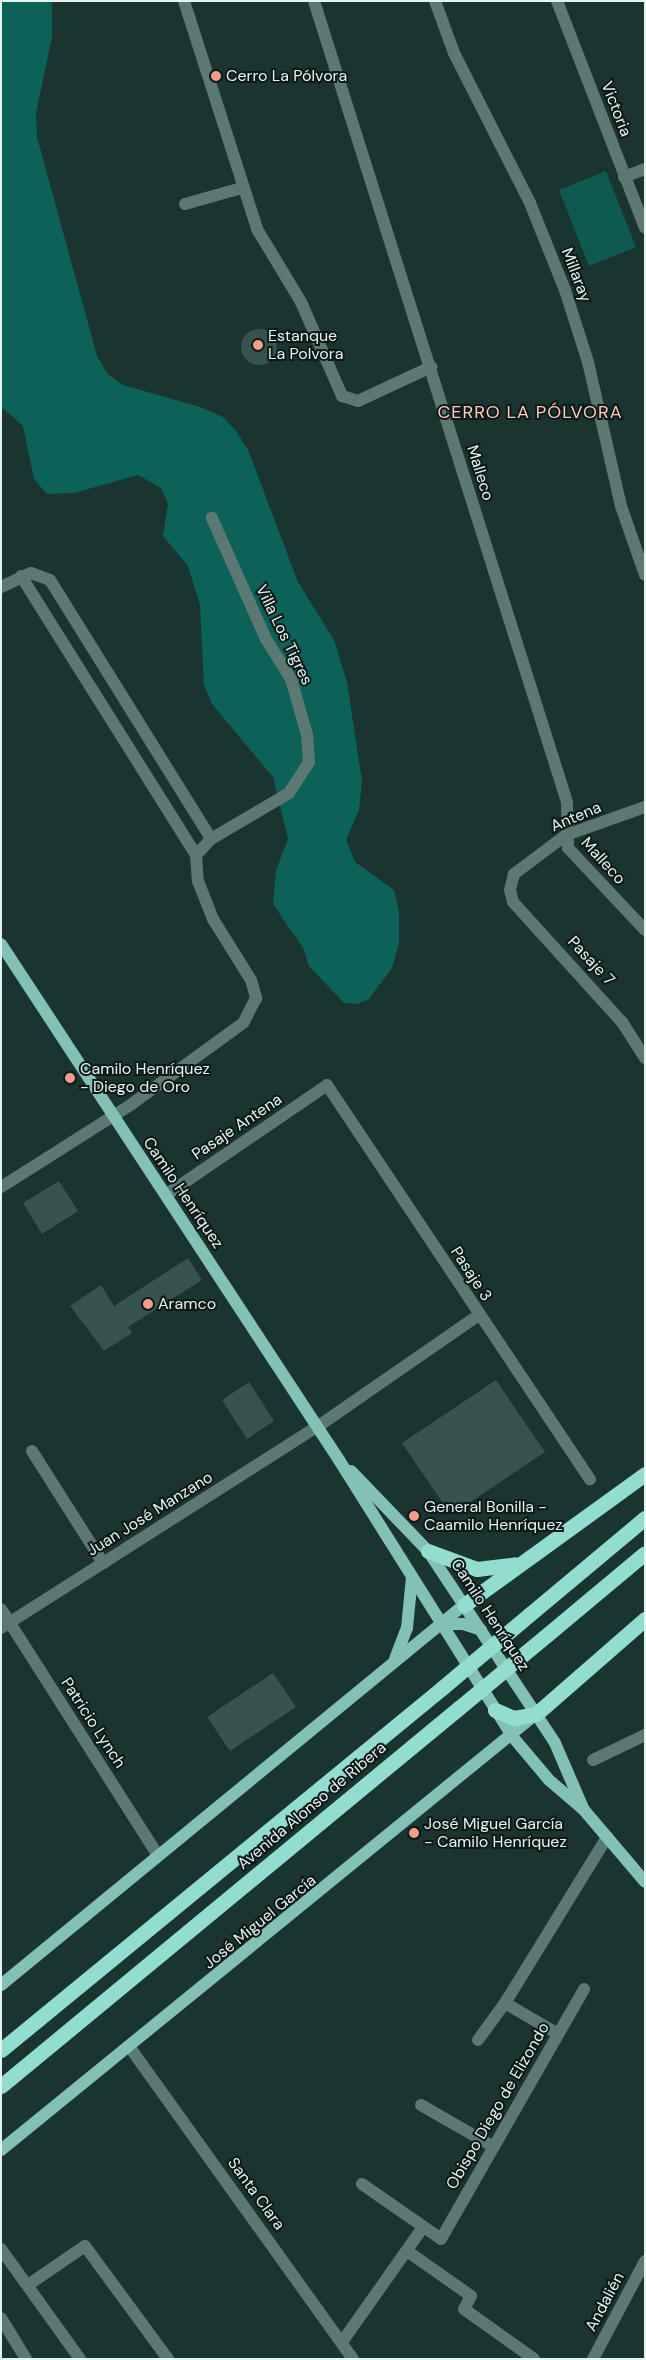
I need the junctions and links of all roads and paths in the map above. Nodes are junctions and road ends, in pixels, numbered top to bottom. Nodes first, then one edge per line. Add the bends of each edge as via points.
1 (184, 1) edge
2 (314, 1) edge
3 (435, 1) edge
4 (557, 1) edge
5 (645, 169) edge
6 (624, 177) junction
7 (242, 188) junction
8 (184, 204) dead end
9 (645, 228) edge
10 (431, 367) junction
11 (212, 518) dead end
12 (645, 575) edge
13 (21, 576) junction
14 (1, 588) edge
15 (645, 807) edge
16 (566, 835) junction
17 (211, 839) junction
18 (196, 855) junction
19 (510, 890) joint
20 (645, 930) edge
21 (1, 944) edge
22 (645, 1058) edge
23 (327, 1085) joint
24 (113, 1117) junction
25 (1, 1187) edge
26 (166, 1195) junction
27 (479, 1315) junction
28 (317, 1427) junction
29 (32, 1451) dead end
30 (339, 1460) junction
31 (645, 1474) edge
32 (590, 1479) dead end
33 (645, 1518) edge
34 (428, 1551) junction
35 (645, 1553) edge
36 (521, 1562) junction
37 (103, 1563) junction
38 (412, 1577) junction
39 (464, 1605) junction
40 (1, 1609) edge
41 (645, 1619) edge
42 (442, 1624) junction
43 (5, 1625) edge
44 (481, 1630) junction
45 (394, 1661) junction
46 (495, 1710) junction
47 (536, 1714) junction
48 (645, 1735) edge
49 (512, 1736) junction
50 (593, 1760) dead end
51 (584, 1810) junction
52 (607, 1837) junction
53 (158, 1855) junction
54 (645, 1882) edge
55 (1, 1985) edge
56 (584, 1989) dead end
57 (505, 2003) junction
58 (558, 2034) junction
59 (478, 2040) dead end
60 (131, 2049) junction
61 (1, 2050) edge
62 (1, 2086) edge
63 (420, 2105) dead end
64 (494, 2147) junction
65 (1, 2150) edge
66 (362, 2184) dead end
67 (424, 2227) junction
68 (1, 2249) edge
69 (407, 2251) junction
70 (645, 2261) edge
71 (28, 2285) junction
72 (1, 2318) edge
73 (342, 2342) junction
74 (26, 2359) edge
75 (80, 2359) edge
76 (168, 2359) edge
77 (353, 2359) edge
78 (534, 2359) edge
79 (594, 2359) edge

1 - 7 street
2 - 10 street, Malleco
3 - 12 street, Millaray via 454,53 530,203 565,290 588,362 621,506
4 - 6 street, Victoria
5 - 6 street
6 - 9 street, Victoria
7 - 8 street
7 - 10 street via 257,229 294,288 347,400 358,401
10 - 16 street, Malleco via 567,802
11 - 17 street, Villa Los Tigres via 266,639 290,679 307,735 309,762 289,793
13 - 14 street
13 - 17 street via 38,573 50,580
13 - 18 street
15 - 16 street, Antena
16 - 19 street, Antena via 514,874
16 - 20 street, Malleco via 574,857
17 - 18 street, Villa Los Tigres
18 - 24 street via 196,873 206,905 250,980 255,1005 243,1023
19 - 22 street, Pasaje 7 via 513,902 622,1022
21 - 24 main road, Camilo Henríquez
23 - 26 street, Pasaje Antena
23 - 27 street, Pasaje 3
24 - 25 street
24 - 26 main road, Camilo Henríquez
26 - 28 main road, Camilo Henríquez
27 - 28 street, Juan José Manzano
27 - 32 street, Pasaje 3
28 - 30 main road, Camilo Henríquez
28 - 37 street, Juan José Manzano
29 - 37 street
30 - 34 main road, Camilo Henríquez via 392,1508
30 - 38 main road, Camilo Henríquez
31 - 36 highway
33 - 61 highway, Avenida Alonso de Ribera, bridge
34 - 36 highway via 477,1569
34 - 39 main road, Camilo Henríquez
35 - 62 highway, Avenida Alonso de Ribera, bridge
36 - 39 highway
37 - 43 street, Juan José Manzano
38 - 42 main road, Camilo Henríquez
38 - 45 main road via 407,1628
39 - 42 main road
39 - 44 main road, Camilo Henríquez
40 - 43 street, Patricio Lynch
41 - 47 highway
42 - 44 main road via 463,1624
42 - 45 main road
42 - 46 main road, Camilo Henríquez
43 - 53 street, Patricio Lynch
44 - 47 main road, Camilo Henríquez
45 - 53 main road
46 - 47 highway via 514,1718
46 - 49 main road, Camilo Henríquez
47 - 49 main road, José Miguel García
47 - 51 main road, Camilo Henríquez via 559,1750
48 - 50 street
49 - 51 main road, Camilo Henríquez via 549,1780
49 - 60 main road, José Miguel García
51 - 52 main road, Camilo Henríquez
52 - 54 main road, Camilo Henríquez
52 - 57 street
53 - 55 main road
56 - 58 street, Obispo Diego de Elizondo
57 - 58 street
57 - 59 street
58 - 64 street, Obispo Diego de Elizondo
60 - 65 main road, José Miguel García
60 - 73 street, Santa Clara
63 - 64 street
64 - 67 street, Obispo Diego de Elizondo via 441,2239
66 - 67 street
67 - 69 street
68 - 71 street
69 - 73 street
69 - 78 street via 471,2296 464,2309
70 - 79 street, Andalién
71 - 75 street
71 - 76 street via 85,2246
72 - 74 street
73 - 77 street, Santa Clara

